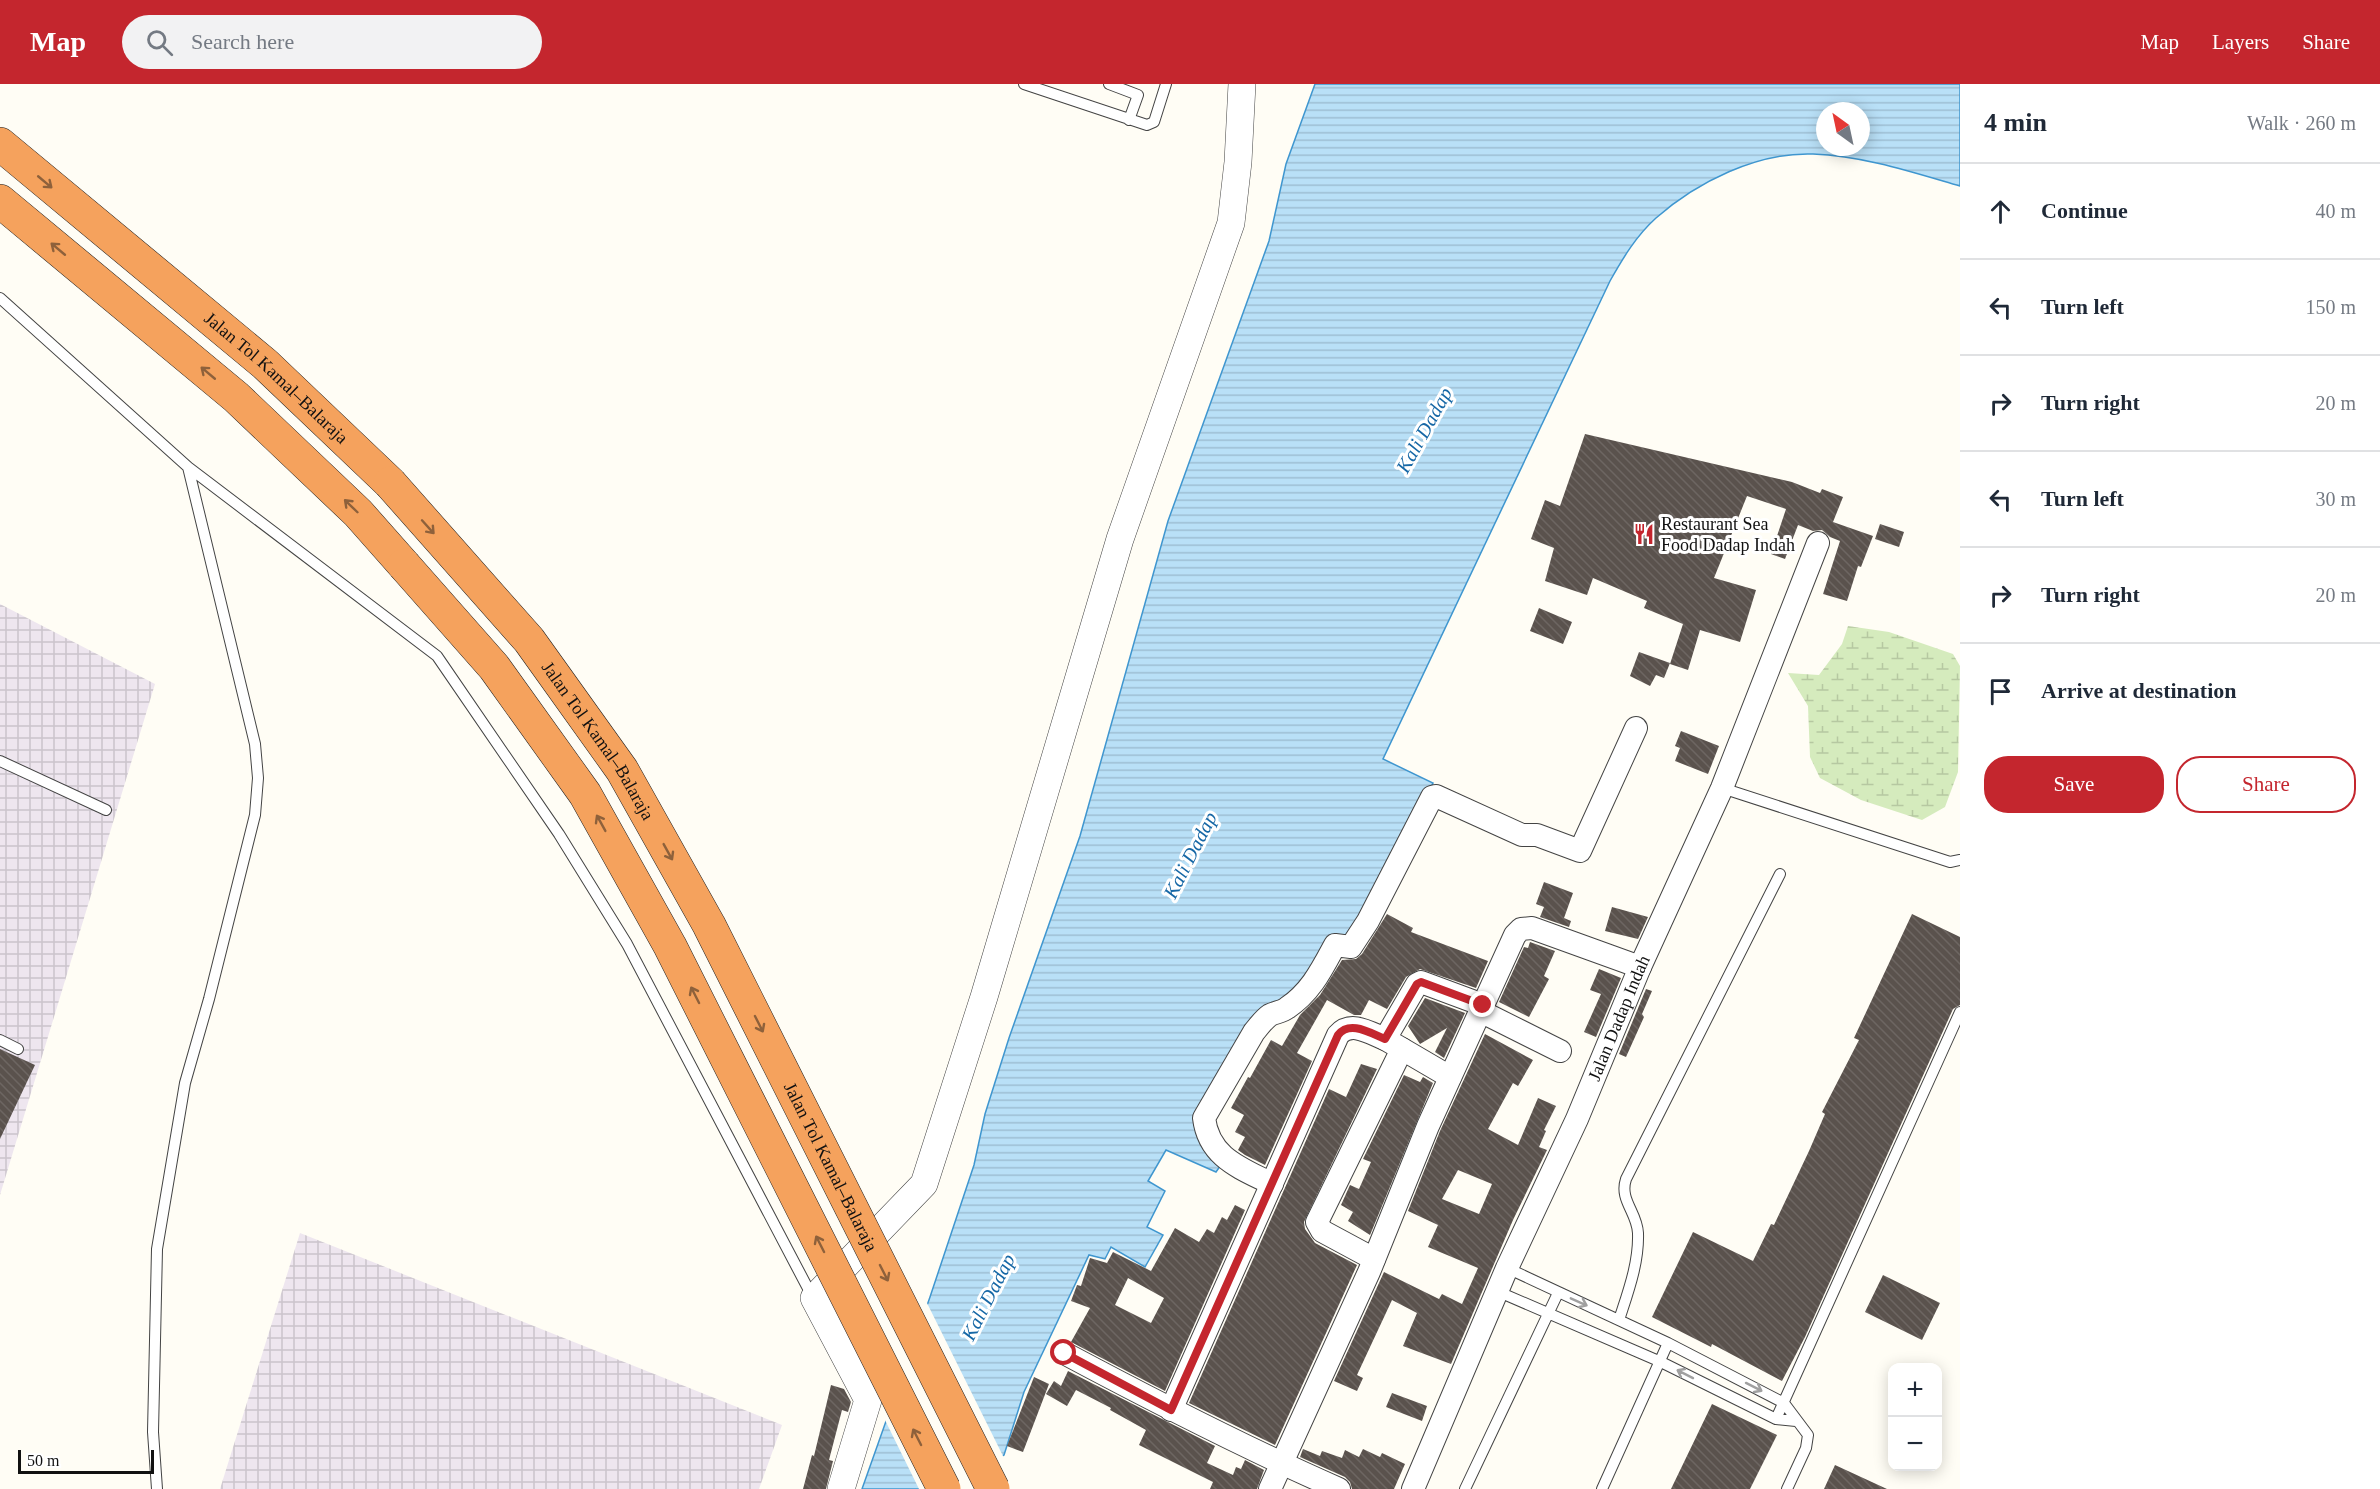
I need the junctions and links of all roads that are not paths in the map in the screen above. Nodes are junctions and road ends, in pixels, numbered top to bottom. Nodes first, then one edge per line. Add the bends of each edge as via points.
1 (1024, 84) edge
2 (1109, 84) edge
3 (1166, 84) edge
4 (1242, 84) edge
5 (1130, 120) junction
6 (0, 144) edge
7 (0, 201) edge
8 (0, 298) edge
9 (188, 467) junction
10 (1818, 543) dead end
11 (1636, 728) dead end
12 (0, 761) edge
13 (1722, 788) junction
14 (106, 810) dead end
15 (1960, 860) edge
16 (1780, 874) dead end
17 (1640, 967) junction
18 (1482, 1008) junction
19 (1960, 1012) edge
20 (0, 1040) edge
21 (1394, 1044) junction
22 (18, 1049) dead end
23 (1560, 1051) dead end
24 (1450, 1077) junction
25 (1272, 1184) junction
26 (1374, 1259) junction
27 (1507, 1268) junction
28 (1499, 1292) junction
29 (1558, 1293) junction
30 (814, 1298) junction
31 (1549, 1314) junction
32 (1619, 1320) junction
33 (1668, 1343) junction
34 (1064, 1353) dead end
35 (1661, 1362) junction
36 (1784, 1403) junction
37 (1171, 1410) junction
38 (1776, 1419) junction
39 (1796, 1421) junction
40 (1282, 1464) junction
41 (157, 1489) edge
42 (841, 1489) edge
43 (944, 1489) edge
44 (993, 1489) edge
45 (1270, 1489) edge
46 (1339, 1489) edge
47 (1413, 1489) edge
48 (1465, 1489) edge
49 (1602, 1489) edge
50 (1787, 1489) edge

1 - 5 lane
2 - 5 lane via 1138,94
3 - 5 lane via 1154,122 1147,125
4 - 30 street via 1231,223 1120,538 984,997 924,1184
6 -> 44 highway, Jalan Tol Kamal–Balaraja, bridge via 265,364 390,483 529,640 622,770 709,926
43 -> 7 highway, bridge via 670,946 585,794 494,667 358,513 236,396
8 - 9 lane
9 - 30 lane via 437,656 559,834 627,944
9 - 41 lane via 255,744 258,778 255,815 185,1083 158,1250 153,1432
10 - 13 street, Jalan Dadap Indah
11 - 25 street via 1580,851 1537,835 1522,836 1432,797 1351,947 1335,945 1305,994 1286,1010 1270,1015 1254,1032 1204,1118 1222,1156
12 - 14 lane
13 - 15 lane via 1950,862
13 - 17 street, Jalan Dadap Indah
16 - 32 lane via 1626,1179 1624,1196 1636,1221 1638,1236 1635,1269
17 - 18 street via 1527,928 1515,935
17 - 27 street, Jalan Dadap Indah via 1577,1119
18 - 21 street via 1421,982
18 - 23 street
18 - 24 street
19 - 36 lane
20 - 22 lane
21 - 24 street
21 - 25 street via 1352,1027 1343,1029
21 - 26 street via 1317,1222 1322,1231
24 - 26 street
25 - 37 street
26 - 40 street
27 - 28 street, Jalan Dadap Indah
27 - 29 lane
28 - 31 lane
28 - 47 street, Jalan Dadap Indah
29 - 31 lane
29 -> 32 lane
30 - 42 street via 868,1400
31 - 35 lane
31 - 48 lane
32 - 33 lane
33 - 35 lane
33 -> 36 lane
34 - 37 street
38 -> 35 lane
35 - 49 lane
36 - 38 lane
36 - 39 lane
37 - 40 street
38 - 39 lane
39 - 50 lane via 1807,1432 1808,1441
40 - 45 street
40 - 46 street

